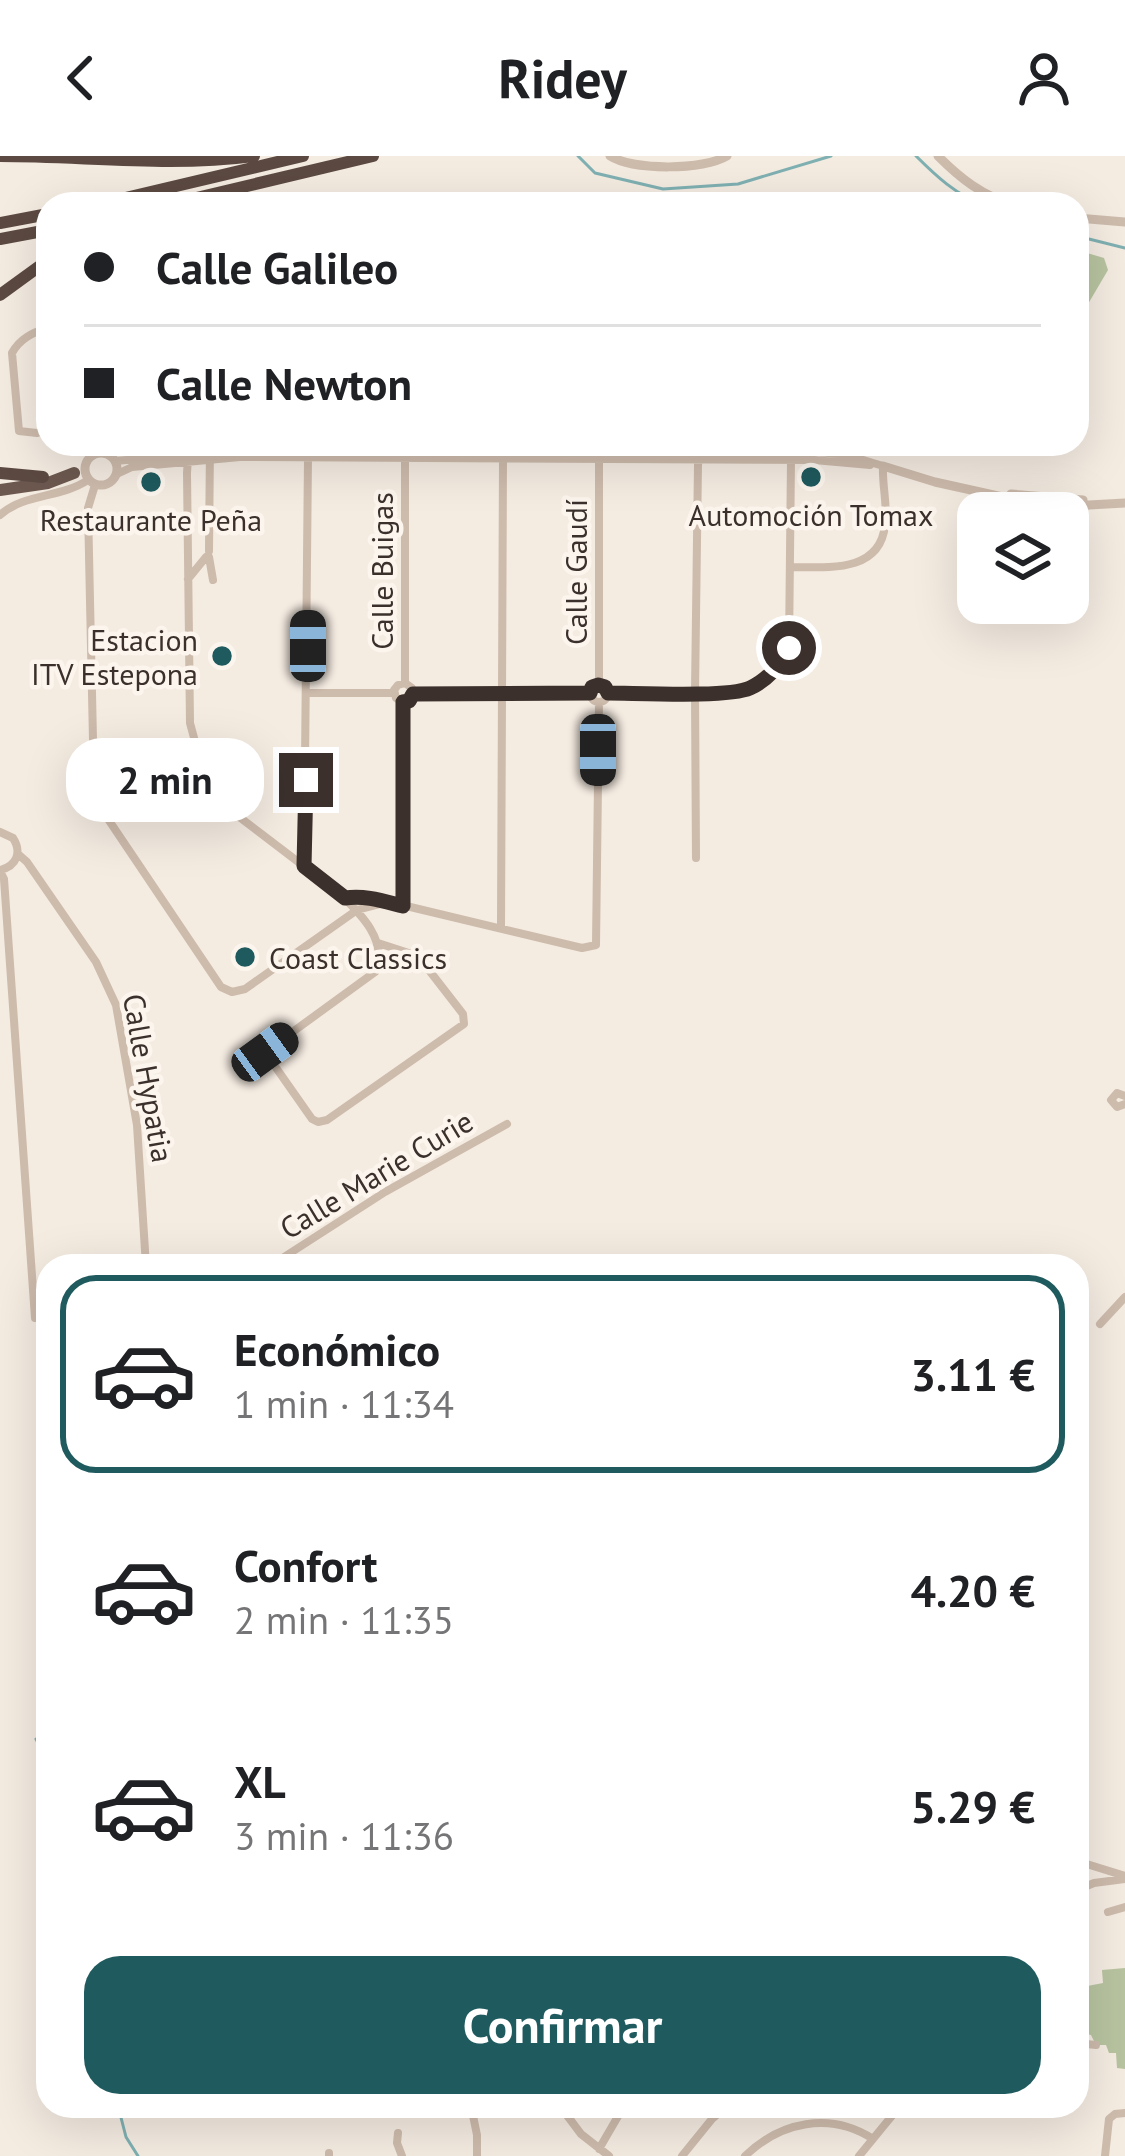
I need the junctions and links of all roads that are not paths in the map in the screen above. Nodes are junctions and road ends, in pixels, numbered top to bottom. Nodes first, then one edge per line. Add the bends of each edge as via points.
1 (0, 156) edge
2 (254, 156) edge
3 (303, 156) edge
4 (374, 156) edge
5 (610, 156) edge
6 (727, 156) edge
7 (938, 156) edge
8 (240, 188) junction
9 (151, 192) edge
10 (223, 192) edge
11 (230, 192) edge
12 (985, 192) edge
13 (36, 216) edge
14 (1089, 219) edge
15 (1125, 222) edge
16 (0, 223) edge
17 (36, 232) edge
18 (0, 239) edge
19 (36, 269) edge
20 (0, 296) edge
21 (36, 332) edge
22 (36, 433) edge
23 (92, 456) edge
24 (112, 456) edge
25 (192, 456) edge
26 (199, 456) edge
27 (211, 456) edge
28 (307, 456) edge
29 (406, 456) edge
30 (503, 456) edge
31 (600, 456) edge
32 (635, 456) edge
33 (663, 456) edge
34 (741, 456) edge
35 (796, 456) edge
36 (821, 456) edge
37 (846, 456) edge
38 (656, 459) junction
39 (700, 459) junction
40 (187, 460) junction
41 (884, 466) junction
42 (117, 474) junction
43 (44, 477) joint
44 (85, 477) junction
45 (0, 481) edge
46 (1119, 503) edge
47 (0, 515) edge
48 (187, 538) junction
49 (208, 552) junction
50 (790, 567) junction
51 (188, 579) junction
52 (213, 580) dead end
53 (405, 683) junction
54 (598, 685) junction
55 (694, 692) junction
56 (308, 693) junction
57 (394, 693) junction
58 (590, 693) junction
59 (608, 693) junction
60 (413, 694) junction
61 (501, 694) junction
62 (403, 702) junction
63 (598, 702) junction
64 (0, 832) edge
65 (18, 854) junction
66 (696, 858) dead end
67 (304, 866) junction
68 (0, 870) edge
69 (345, 898) junction
70 (388, 902) junction
71 (403, 906) junction
72 (357, 910) junction
73 (501, 928) junction
74 (378, 943) junction
75 (507, 1124) dead end
76 (145, 1254) edge
77 (289, 1254) edge
78 (1125, 1297) edge
79 (35, 1318) dead end
80 (1100, 1324) dead end
81 (1089, 1865) edge
82 (1100, 1868) junction
83 (1125, 1878) edge
84 (1094, 1883) junction
85 (1089, 1885) edge
86 (1125, 1906) edge
87 (1108, 1912) dead end
88 (1089, 2044) edge
89 (1096, 2044) dead end
90 (1125, 2113) edge
91 (473, 2118) edge
92 (568, 2118) edge
93 (617, 2118) edge
94 (714, 2118) edge
95 (890, 2118) edge
96 (398, 2133) dead end
97 (873, 2139) junction
98 (599, 2149) junction
99 (402, 2156) edge
100 (476, 2156) edge
101 (609, 2156) edge
102 (682, 2156) edge
103 (745, 2156) edge
104 (859, 2156) edge
105 (1105, 2156) edge

1 - 2 highway
3 - 9 highway
4 - 8 highway
5 - 6 street via 661,167
7 - 12 street
8 - 10 highway
8 - 11 highway
13 - 16 highway
14 - 15 street
17 - 18 highway
19 - 20 highway
21 - 22 street via 12,352 19,431
23 - 44 street
24 - 42 street
25 - 40 street
26 - 40 street
27 - 49 street
28 - 56 street
29 - 53 street, Calle Buigas
30 - 61 street
31 - 54 street, Calle Gaudí
32 - 38 street
33 - 38 street
34 - 39 street
35 - 50 street
36 - 41 street
37 - 41 street
38 - 39 street
39 - 55 street
40 - 42 street
40 - 48 street
41 - 46 street via 996,494
41 - 50 street via 885,525 875,553 830,568
42 - 44 street via 111,483
43 - 44 street
43 - 45 highway
44 - 45 highway
44 - 47 street
44 - 72 street via 94,786 108,819 226,991 244,989
48 - 49 street
48 - 51 street
49 - 51 street
49 - 52 street
50 - 55 street via 789,648 778,665 748,689
51 - 67 street via 190,723 206,782 221,803
53 - 57 street
53 - 60 street
54 - 58 street
54 - 59 street
55 - 59 street
55 - 66 street
56 - 57 street
56 - 67 street
57 - 62 street
58 - 61 street
58 - 63 street
59 - 63 street
60 - 61 street
60 - 62 street
61 - 73 street
62 - 71 street
63 - 73 street via 596,945
64 - 65 street, Calle Hypatia via 13,838
65 - 68 street
65 - 76 street, Calle Hypatia via 96,962 116,1005 137,1125
67 - 69 street
68 - 79 street
69 - 70 street
69 - 72 street
70 - 71 street
70 - 72 street
71 - 73 street
72 - 74 street
74 - 74 street via 375,972 265,1052 318,1122 464,1024 418,956
75 - 77 street, Calle Marie Curie
78 - 80 street
81 - 82 street
82 - 83 street
82 - 84 street
83 - 84 street
84 - 85 street
86 - 87 street
88 - 89 street
90 - 105 street via 1109,2119
91 - 100 street
92 - 98 street
93 - 98 street
94 - 102 street
95 - 97 street
96 - 99 street
97 - 103 street via 842,2125 799,2125
97 - 104 street
98 - 101 street

